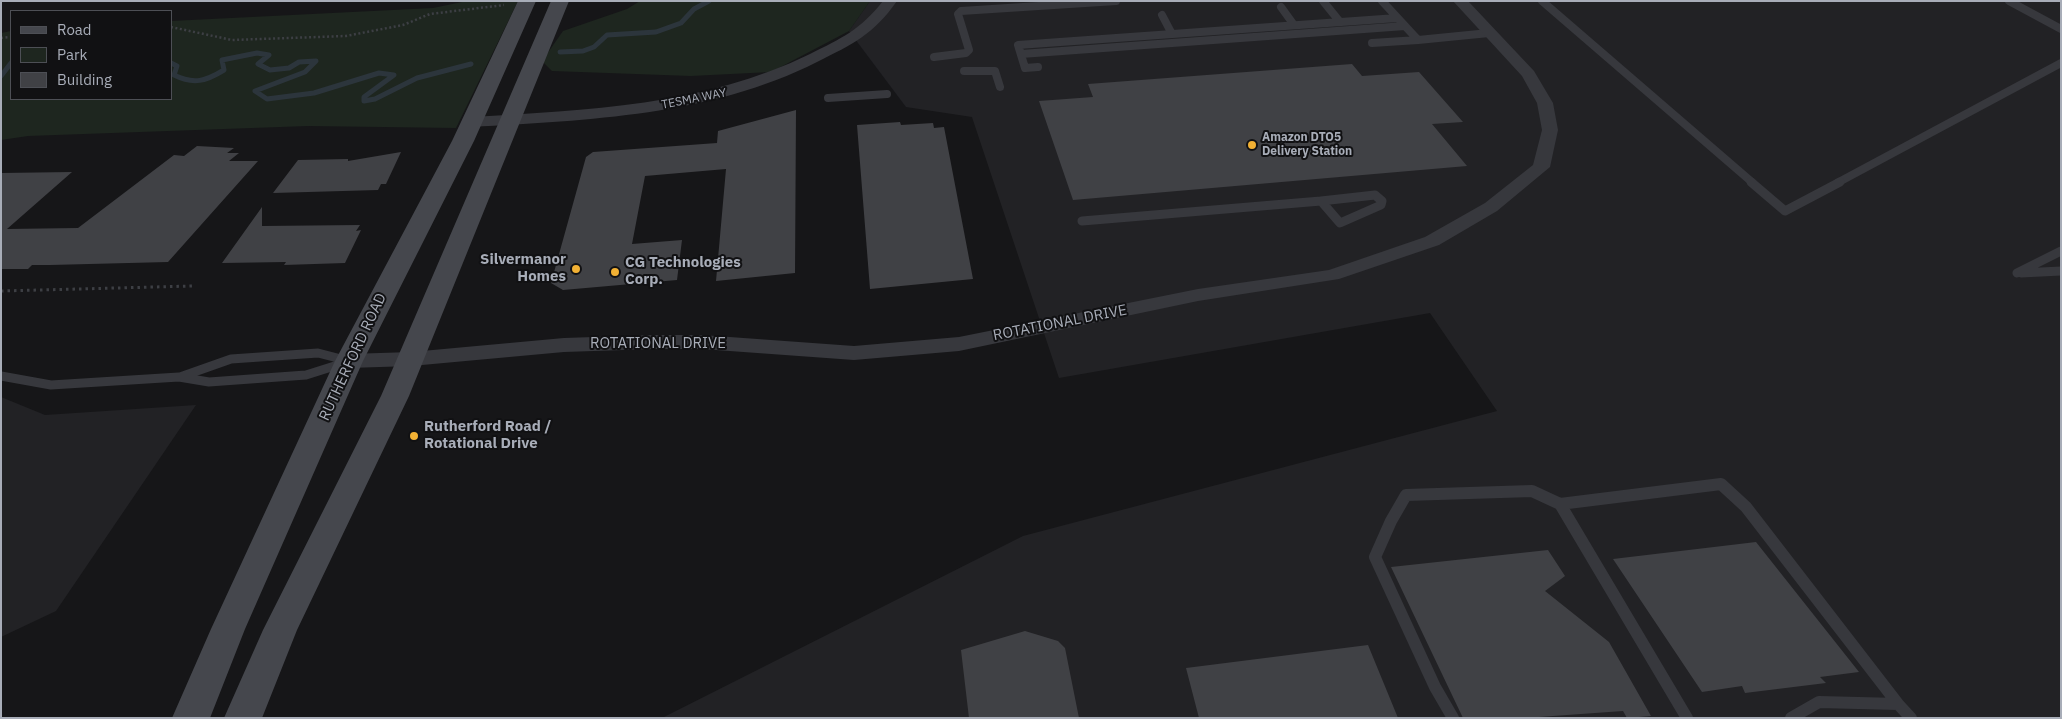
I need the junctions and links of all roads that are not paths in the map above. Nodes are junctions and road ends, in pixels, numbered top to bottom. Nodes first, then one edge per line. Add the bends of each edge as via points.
1 (527, 1) edge
2 (560, 1) edge
3 (890, 1) edge
4 (1116, 1) edge
5 (1323, 1) edge
6 (1382, 1) edge
7 (1460, 1) edge
8 (1542, 1) edge
9 (2009, 1) edge
10 (1281, 7) dead end
11 (1162, 15) dead end
12 (1397, 18) junction
13 (1340, 22) junction
14 (1294, 25) junction
15 (1405, 26) junction
16 (2061, 29) edge
17 (1489, 33) junction
18 (1172, 34) junction
19 (1418, 40) junction
20 (1372, 43) dead end
21 (1021, 54) junction
22 (934, 57) dead end
23 (2061, 63) edge
24 (1038, 67) dead end
25 (964, 71) dead end
26 (1000, 87) dead end
27 (887, 94) dead end
28 (828, 98) dead end
29 (509, 120) junction
30 (472, 122) junction
31 (1321, 201) junction
32 (1082, 221) dead end
33 (2061, 251) edge
34 (2061, 272) edge
35 (411, 358) junction
36 (350, 361) junction
37 (1, 376) edge
38 (179, 377) junction
39 (1560, 504) junction
40 (1898, 704) junction
41 (191, 718) edge
42 (244, 718) edge
43 (1453, 718) edge
44 (1687, 718) edge
45 (1791, 718) edge
46 (1911, 718) edge

1 - 30 main road, RUTHERFORD ROAD
2 - 29 main road
3 - 29 street, TESMA WAY via 866,30 803,65 745,88 665,105
4 - 22 lane via 962,11 958,14 969,50
5 - 13 lane
6 - 12 lane
7 - 17 street, ROTATIONAL DRIVE
8 - 23 lane via 1785,211
9 - 16 lane
10 - 14 lane
11 - 18 lane
12 - 13 lane
12 - 15 lane
13 - 14 lane
14 - 18 lane
15 - 19 lane
15 - 21 lane
17 - 19 lane
17 - 35 street, ROTATIONAL DRIVE via 1528,74 1545,102 1550,130 1541,167 1492,207 1432,241 1332,275 1198,296 959,344 854,353 702,342 653,342 564,345
18 - 21 lane via 1018,45
19 - 20 lane
21 - 24 lane via 1025,68
25 - 26 lane via 995,71
27 - 28 lane
29 - 30 street, TESMA WAY
29 - 35 main road
30 - 36 main road, RUTHERFORD ROAD
31 - 31 lane via 1340,223 1381,205 1382,201 1375,196
31 - 32 lane
33 - 34 lane via 2017,273
35 - 36 street, ROTATIONAL DRIVE
35 - 42 main road via 280,630
36 - 38 lane via 306,375 209,382
36 - 38 lane via 318,353 231,359
36 - 41 main road, RUTHERFORD ROAD
37 - 38 lane via 51,385
39 - 40 lane via 1722,484 1746,507
39 - 43 lane via 1532,491 1406,495 1391,521 1375,557 1435,687
39 - 44 lane
40 - 45 lane via 1819,702
40 - 46 lane

